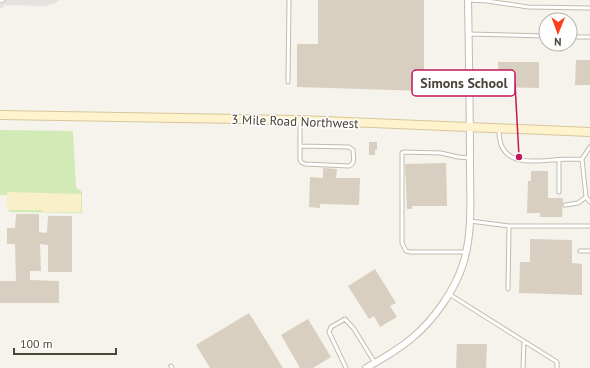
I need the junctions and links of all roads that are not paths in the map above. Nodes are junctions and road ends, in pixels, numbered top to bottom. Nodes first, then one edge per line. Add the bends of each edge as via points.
1 (3, 0) edge
2 (289, 0) edge
3 (468, 0) edge
4 (0, 1) edge
5 (590, 8) edge
6 (468, 34) junction
7 (538, 36) edge
8 (578, 37) edge
9 (590, 37) edge
10 (288, 82) dead end
11 (0, 115) edge
12 (300, 120) junction
13 (470, 127) junction
14 (500, 128) junction
15 (590, 132) edge
16 (300, 146) junction
17 (590, 147) edge
18 (470, 158) junction
19 (582, 159) junction
20 (559, 160) junction
21 (559, 192) dead end
22 (586, 197) junction
23 (590, 202) edge
24 (566, 205) dead end
25 (470, 221) junction
26 (509, 226) junction
27 (590, 226) edge
28 (580, 251) dead end
29 (590, 251) edge
30 (465, 252) junction
31 (508, 289) dead end
32 (449, 294) junction
33 (524, 341) junction
34 (375, 363) junction
35 (346, 368) edge
36 (366, 368) edge
37 (522, 368) edge
38 (557, 368) edge

1 - 4 lane
2 - 10 lane
3 - 5 lane via 528,7
3 - 6 street
6 - 7 lane
6 - 13 street
8 - 9 lane
11 - 12 main road, 3 Mile Road Northwest
12 - 13 main road, 3 Mile Road Northwest
12 - 16 lane
13 - 14 main road, 3 Mile Road Northwest
13 - 18 street
14 - 15 main road, 3 Mile Road Northwest
14 - 20 lane via 500,143 509,156 529,162
16 - 16 lane via 300,159 305,164 349,166 354,162 353,150 349,147
17 - 19 lane
18 - 25 street
18 - 30 lane via 458,158 441,152 402,153 403,248 410,252
19 - 20 lane
19 - 22 lane
20 - 21 lane
22 - 23 lane
22 - 24 lane via 578,203
25 - 26 lane
25 - 30 street
26 - 27 lane
26 - 31 lane
28 - 29 lane
30 - 32 street via 463,264
32 - 33 lane
32 - 34 street via 413,338
33 - 37 lane
33 - 38 lane via 557,362
34 - 35 lane via 345,319 331,327 329,332
34 - 36 street

